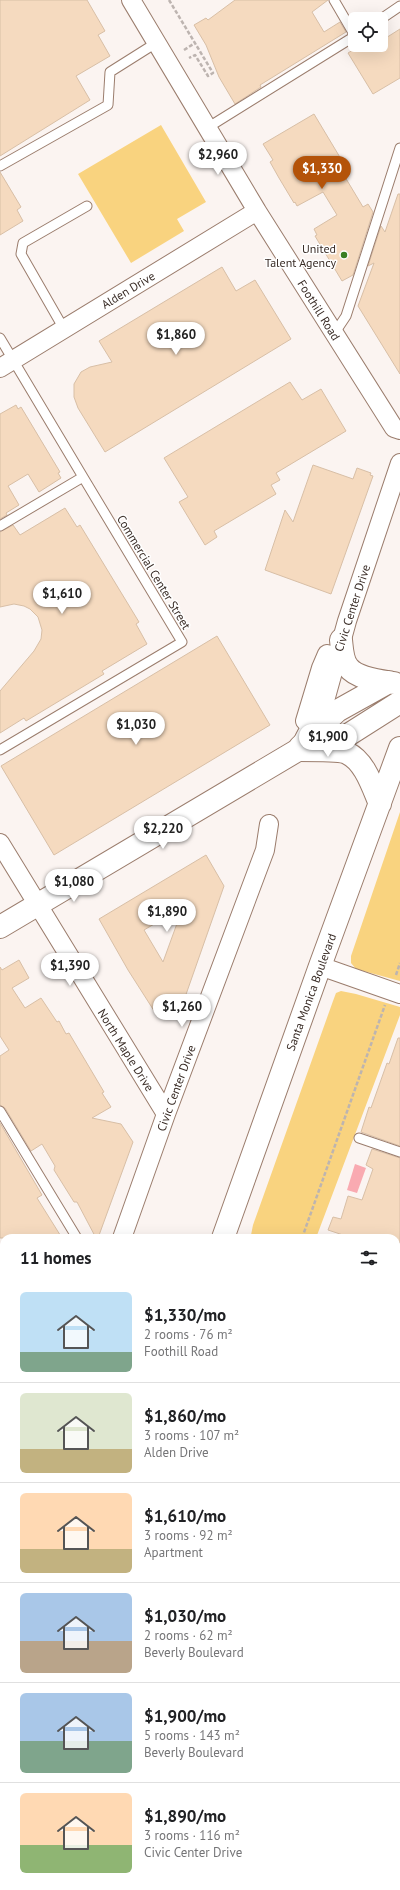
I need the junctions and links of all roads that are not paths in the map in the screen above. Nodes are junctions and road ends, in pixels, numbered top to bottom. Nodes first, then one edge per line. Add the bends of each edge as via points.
1 (130, 0) edge
2 (334, 0) edge
3 (400, 6) edge
4 (388, 14) edge
5 (348, 24) edge
6 (348, 40) edge
7 (156, 43) junction
8 (207, 128) junction
9 (400, 148) edge
10 (0, 166) edge
11 (87, 206) dead end
12 (256, 211) junction
13 (64, 329) junction
14 (334, 334) junction
15 (0, 338) edge
16 (6, 364) edge
17 (400, 430) edge
18 (400, 463) edge
19 (83, 477) junction
20 (0, 526) edge
21 (341, 640) junction
22 (395, 683) edge
23 (400, 702) edge
24 (400, 748) edge
25 (0, 750) edge
26 (298, 750) junction
27 (380, 804) junction
28 (269, 824) dead end
29 (0, 843) edge
30 (37, 905) junction
31 (0, 927) edge
32 (320, 966) junction
33 (393, 992) edge
34 (0, 1111) edge
35 (166, 1114) junction
36 (359, 1138) dead end
37 (400, 1152) edge
38 (75, 1234) edge
39 (123, 1234) edge
40 (225, 1234) edge

1 - 7 street, Foothill Road
2 - 5 lane
3 - 4 lane
6 - 8 lane
7 - 8 street, Foothill Road
7 - 10 lane via 110,72 108,105
8 - 12 street, Foothill Road
9 - 14 lane via 346,316
11 - 13 lane via 23,243 21,254
12 - 13 street, Alden Drive
12 - 14 street, Foothill Road
13 - 16 street, Alden Drive
14 - 17 street, Foothill Road via 394,428
15 - 16 lane
16 - 19 lane
18 - 21 street, Civic Center Drive
19 - 20 lane
19 - 25 lane, Commercial Center Street via 182,642
21 - 22 main road via 348,667 370,680
21 - 26 street via 330,649 321,668
22 - 26 main road via 337,711
23 - 26 main road via 348,735
24 - 27 main road, Santa Monica Boulevard
26 - 27 main road via 347,753 364,769
26 - 30 main road
27 - 32 main road, Santa Monica Boulevard
28 - 35 street, Civic Center Drive via 265,850
29 - 30 street, North Maple Drive
30 - 31 main road
30 - 35 street, North Maple Drive
32 - 33 street
32 - 40 main road, Santa Monica Boulevard
34 - 38 lane
35 - 39 street, Civic Center Drive
36 - 37 lane

